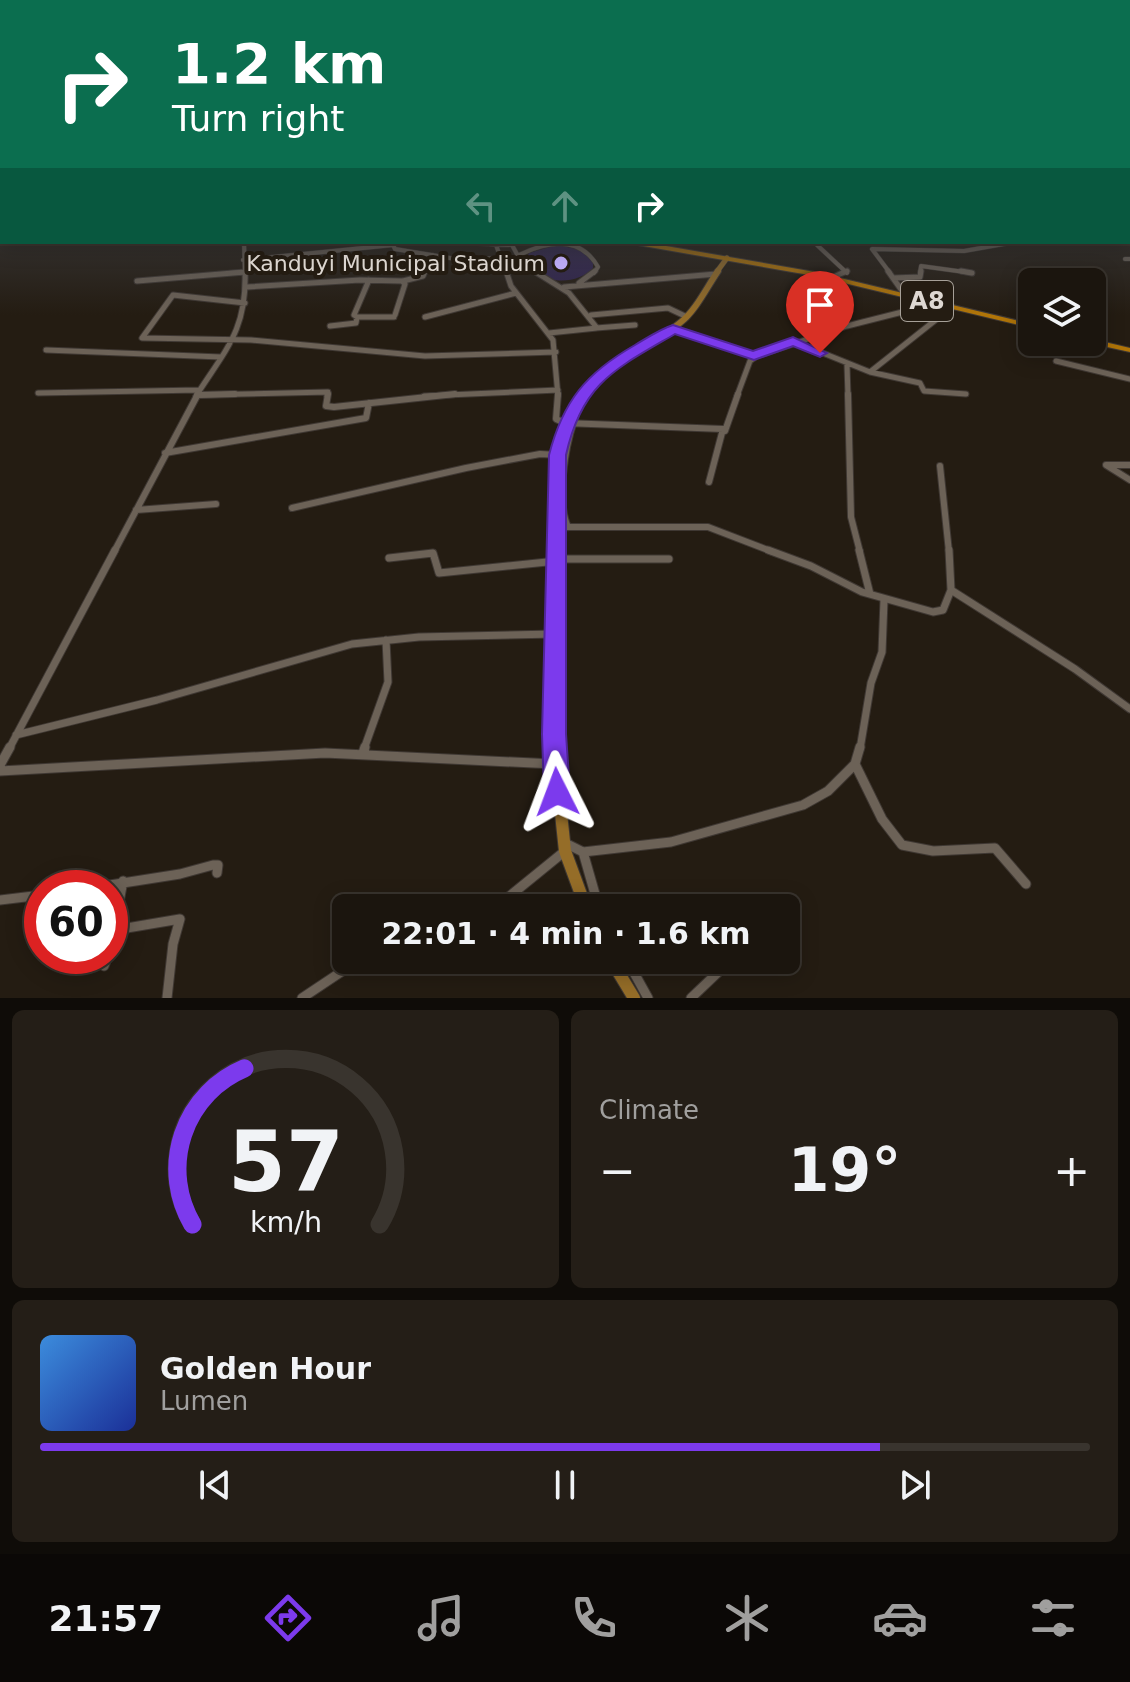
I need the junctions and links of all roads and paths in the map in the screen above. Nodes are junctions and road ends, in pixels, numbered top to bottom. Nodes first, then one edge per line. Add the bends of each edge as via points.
1 (244, 244) edge
2 (385, 244) edge
3 (394, 244) edge
4 (495, 244) edge
5 (506, 244) edge
6 (550, 244) edge
7 (563, 244) edge
8 (643, 244) edge
9 (1004, 244) edge
10 (817, 245) dead end
11 (433, 255) junction
12 (519, 255) junction
13 (498, 258) junction
14 (243, 260) junction
15 (722, 262) junction
16 (501, 265) junction
17 (524, 267) junction
18 (245, 272) junction
19 (972, 273) dead end
20 (831, 278) junction
21 (893, 278) junction
22 (369, 280) junction
23 (137, 281) dead end
24 (402, 281) junction
25 (247, 287) junction
26 (564, 287) junction
27 (516, 293) junction
28 (905, 295) junction
29 (245, 303) junction
30 (938, 303) junction
31 (952, 307) junction
32 (591, 315) junction
33 (357, 317) junction
34 (425, 317) dead end
35 (687, 317) junction
36 (1018, 323) edge
37 (635, 325) dead end
38 (330, 326) dead end
39 (596, 328) junction
40 (673, 329) junction
41 (549, 333) junction
42 (235, 340) junction
43 (793, 341) junction
44 (1106, 344) edge
45 (46, 350) dead end
46 (1130, 350) edge
47 (556, 352) junction
48 (757, 356) junction
49 (221, 357) junction
50 (1056, 361) dead end
51 (847, 365) junction
52 (870, 372) junction
53 (1130, 379) edge
54 (558, 390) junction
55 (38, 393) dead end
56 (198, 393) junction
57 (966, 394) dead end
58 (369, 403) junction
59 (570, 422) junction
60 (725, 431) junction
61 (165, 453) junction
62 (558, 455) junction
63 (1130, 465) edge
64 (940, 466) dead end
65 (1130, 480) edge
66 (709, 482) dead end
67 (562, 496) junction
68 (216, 504) dead end
69 (292, 508) dead end
70 (136, 510) junction
71 (563, 527) junction
72 (389, 558) dead end
73 (669, 559) dead end
74 (557, 560) junction
75 (951, 590) junction
76 (870, 594) junction
77 (884, 600) junction
78 (555, 634) junction
79 (386, 640) junction
80 (1130, 709) edge
81 (15, 736) junction
82 (363, 753) junction
83 (554, 764) junction
84 (855, 764) junction
85 (0, 765) edge
86 (0, 771) edge
87 (564, 846) junction
88 (583, 852) junction
89 (217, 873) dead end
90 (128, 880) edge
91 (1026, 884) dead end
92 (514, 894) edge
93 (581, 894) edge
94 (595, 894) edge
95 (24, 897) edge
96 (0, 900) edge
97 (128, 928) edge
98 (338, 974) edge
99 (619, 974) edge
100 (635, 974) edge
101 (716, 974) edge
102 (167, 998) edge
103 (302, 998) edge
104 (634, 998) edge
105 (648, 998) edge
106 (691, 998) edge

1 - 14 street
2 - 14 street
3 - 11 street via 393,248
4 - 13 street
5 - 12 street
6 - 12 street
7 - 26 street via 585,250 597,270
8 - 15 highway, A8
9 - 21 street via 964,251 872,249
10 - 20 street via 849,273
11 - 13 street
11 - 24 street via 423,276
12 - 17 street
13 - 16 street
14 - 18 street
15 - 20 highway, A8
15 - 26 street
15 - 35 main road
16 - 17 street
16 - 27 street
17 - 26 street
18 - 23 street
18 - 25 street
19 - 21 street via 921,266 920,277
20 - 28 highway, A8
21 - 28 street
22 - 24 street
22 - 25 street
22 - 33 street
24 - 33 street via 394,316
25 - 29 street
26 - 32 street
27 - 34 street
27 - 41 street
28 - 30 highway, A8
29 - 42 street
29 - 42 street via 173,295 142,337
30 - 31 highway, A8
30 - 43 street
31 - 36 highway, A8
31 - 52 street
32 - 35 street via 670,308
32 - 39 street
33 - 38 street via 353,325
35 - 40 main road
37 - 39 street
39 - 41 street
40 - 48 street
40 - 59 main road via 603,371 583,393
41 - 47 street
42 - 47 street via 425,356
42 - 49 street
43 - 48 street
43 - 51 street
44 - 46 highway
45 - 49 street
47 - 54 street
48 - 60 street via 750,361
49 - 56 street
50 - 53 street
51 - 52 street
51 - 76 street via 851,517
52 - 57 street via 920,383 926,392
54 - 58 street
54 - 59 street via 556,419
55 - 56 street
56 - 58 street via 328,392 328,407
56 - 61 street
58 - 61 street via 366,418
59 - 60 street
59 - 62 main road
59 - 67 street
60 - 66 street
61 - 70 street
62 - 67 main road
62 - 69 street via 466,468
63 - 65 street via 1106,465
64 - 75 street
67 - 71 main road
68 - 70 street
70 - 81 street
71 - 74 main road
71 - 76 street via 708,527
72 - 74 street via 433,553 439,573
73 - 74 street
74 - 78 main road
75 - 77 street via 938,612
75 - 80 street
76 - 77 street
77 - 84 street via 882,652
78 - 79 street
78 - 83 main road
79 - 81 street via 352,644
79 - 82 street via 388,682
81 - 85 street
82 - 83 street
82 - 86 street
83 - 87 main road
84 - 88 street via 828,791 803,805 671,842
84 - 91 street via 904,846 995,848
87 - 88 street
87 - 92 street
87 - 93 main road
88 - 94 street
89 - 90 street via 218,865 213,865
95 - 96 street
97 - 102 street via 180,919
98 - 103 street
99 - 104 main road
100 - 105 street
101 - 106 street

